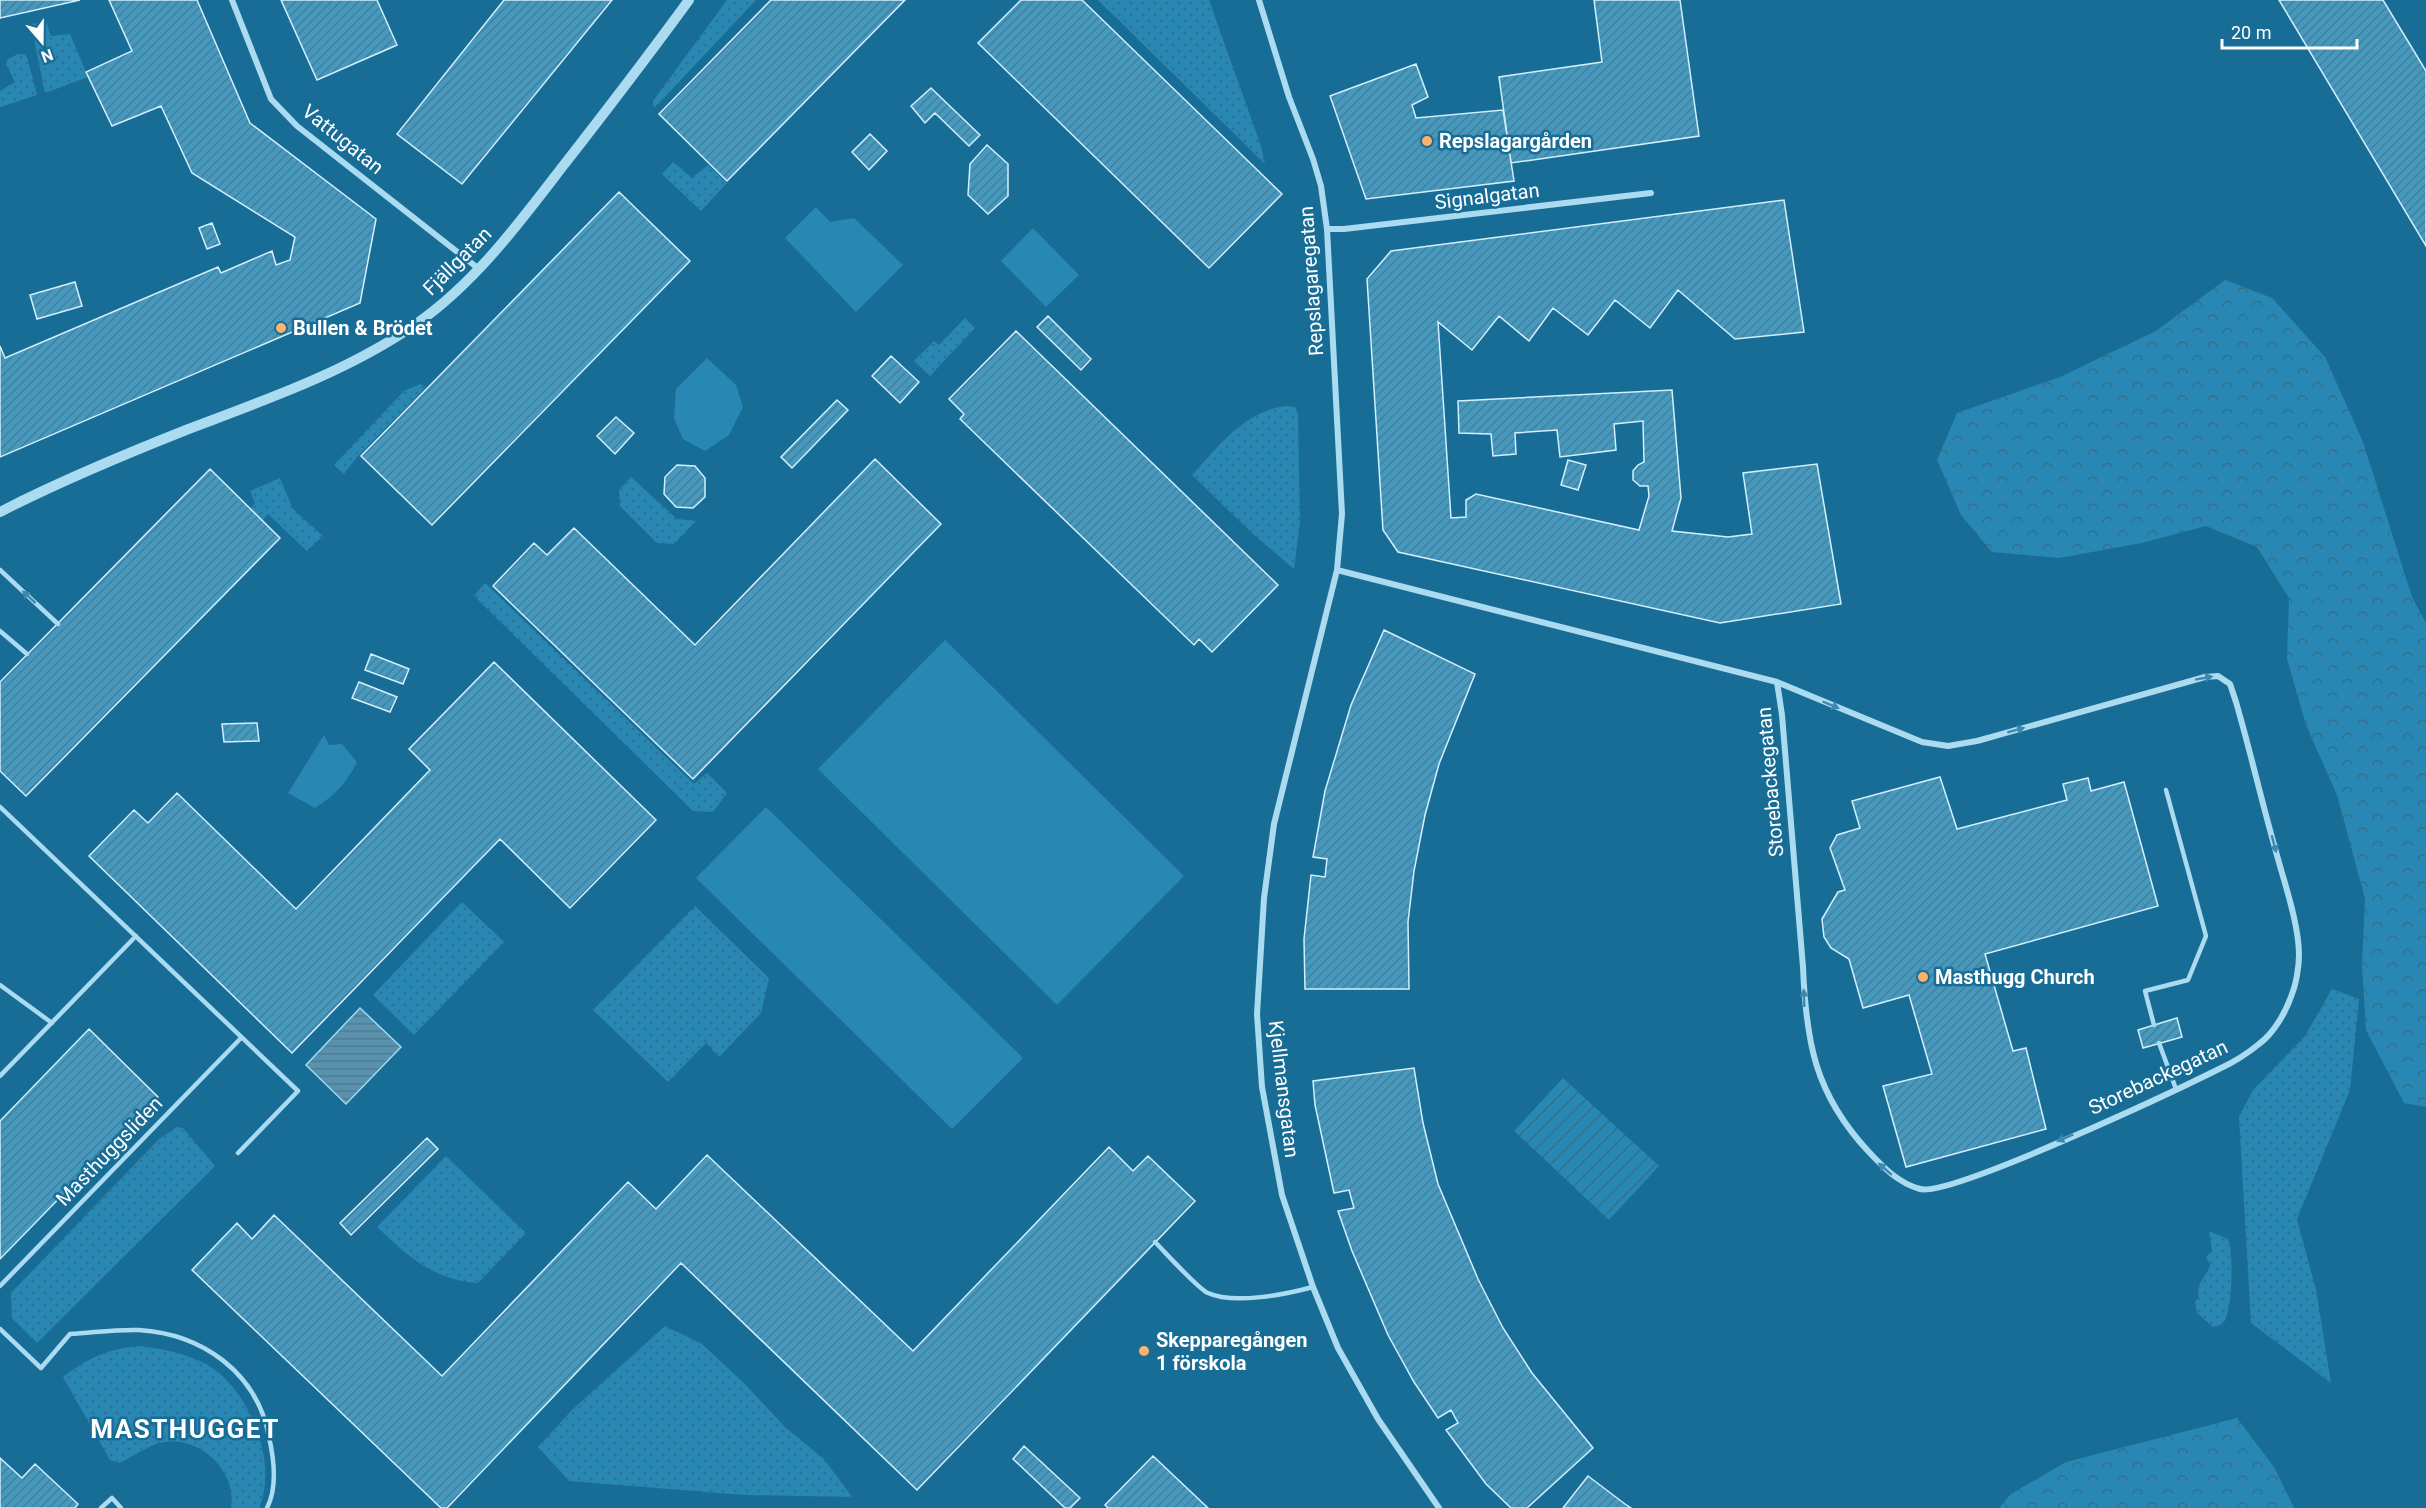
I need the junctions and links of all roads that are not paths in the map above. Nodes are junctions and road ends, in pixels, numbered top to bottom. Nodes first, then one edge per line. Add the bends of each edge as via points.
1 (232, 0) edge
2 (689, 0) edge
3 (1259, 0) edge
4 (1651, 193) dead end
5 (1327, 229) junction
6 (479, 269) junction
7 (0, 512) edge
8 (0, 570) edge
9 (1337, 570) junction
10 (58, 624) dead end
11 (0, 631) edge
12 (27, 654) dead end
13 (1777, 682) junction
14 (2166, 790) dead end
15 (0, 807) edge
16 (136, 936) junction
17 (0, 985) edge
18 (52, 1023) junction
19 (2154, 1025) dead end
20 (240, 1038) junction
21 (2159, 1043) dead end
22 (0, 1076) edge
23 (2176, 1089) junction
24 (238, 1153) dead end
25 (1155, 1242) dead end
26 (0, 1286) edge
27 (1313, 1287) junction
28 (0, 1329) edge
29 (101, 1508) edge
30 (121, 1508) edge
31 (267, 1508) edge
32 (1439, 1508) edge

1 - 6 street, Vattugatan via 271,99 297,126
2 - 6 street, Fjällgatan
3 - 5 street, Repslagaregatan via 1313,159
4 - 5 street, Signalgatan
5 - 9 street, Repslagaregatan via 1342,514
6 - 7 street, Fjällgatan via 418,323 359,359 147,446
10 -> 8 lane
9 - 13 street, Storebackegatan
9 - 27 street, Kjellmansgatan via 1274,824 1264,898 1257,1014 1262,1087 1282,1195
11 - 12 lane
23 -> 13 street, Storebackegatan via 1963,1181 1923,1190 1904,1184 1882,1167 1852,1134 1827,1096 1810,1048
13 -> 23 street, Storebackegatan via 1922,742 1948,746 2205,677 2218,676 2230,684 2292,911 2299,955 2293,993 2279,1021 2261,1043 2224,1067
14 - 19 lane via 2206,936 2188,980 2145,991
15 - 16 lane
16 - 18 lane
16 - 20 lane
17 - 18 lane
18 - 22 lane
20 - 24 lane via 298,1090
20 - 26 lane, Masthuggsliden
21 - 23 lane
25 - 27 lane via 1208,1293 1233,1298 1274,1297
27 - 32 street, Kjellmansgatan via 1360,1390
28 - 31 lane via 41,1368 70,1334 139,1330 189,1340 222,1358 249,1389 267,1423 274,1462 272,1499
29 - 30 lane via 112,1498

